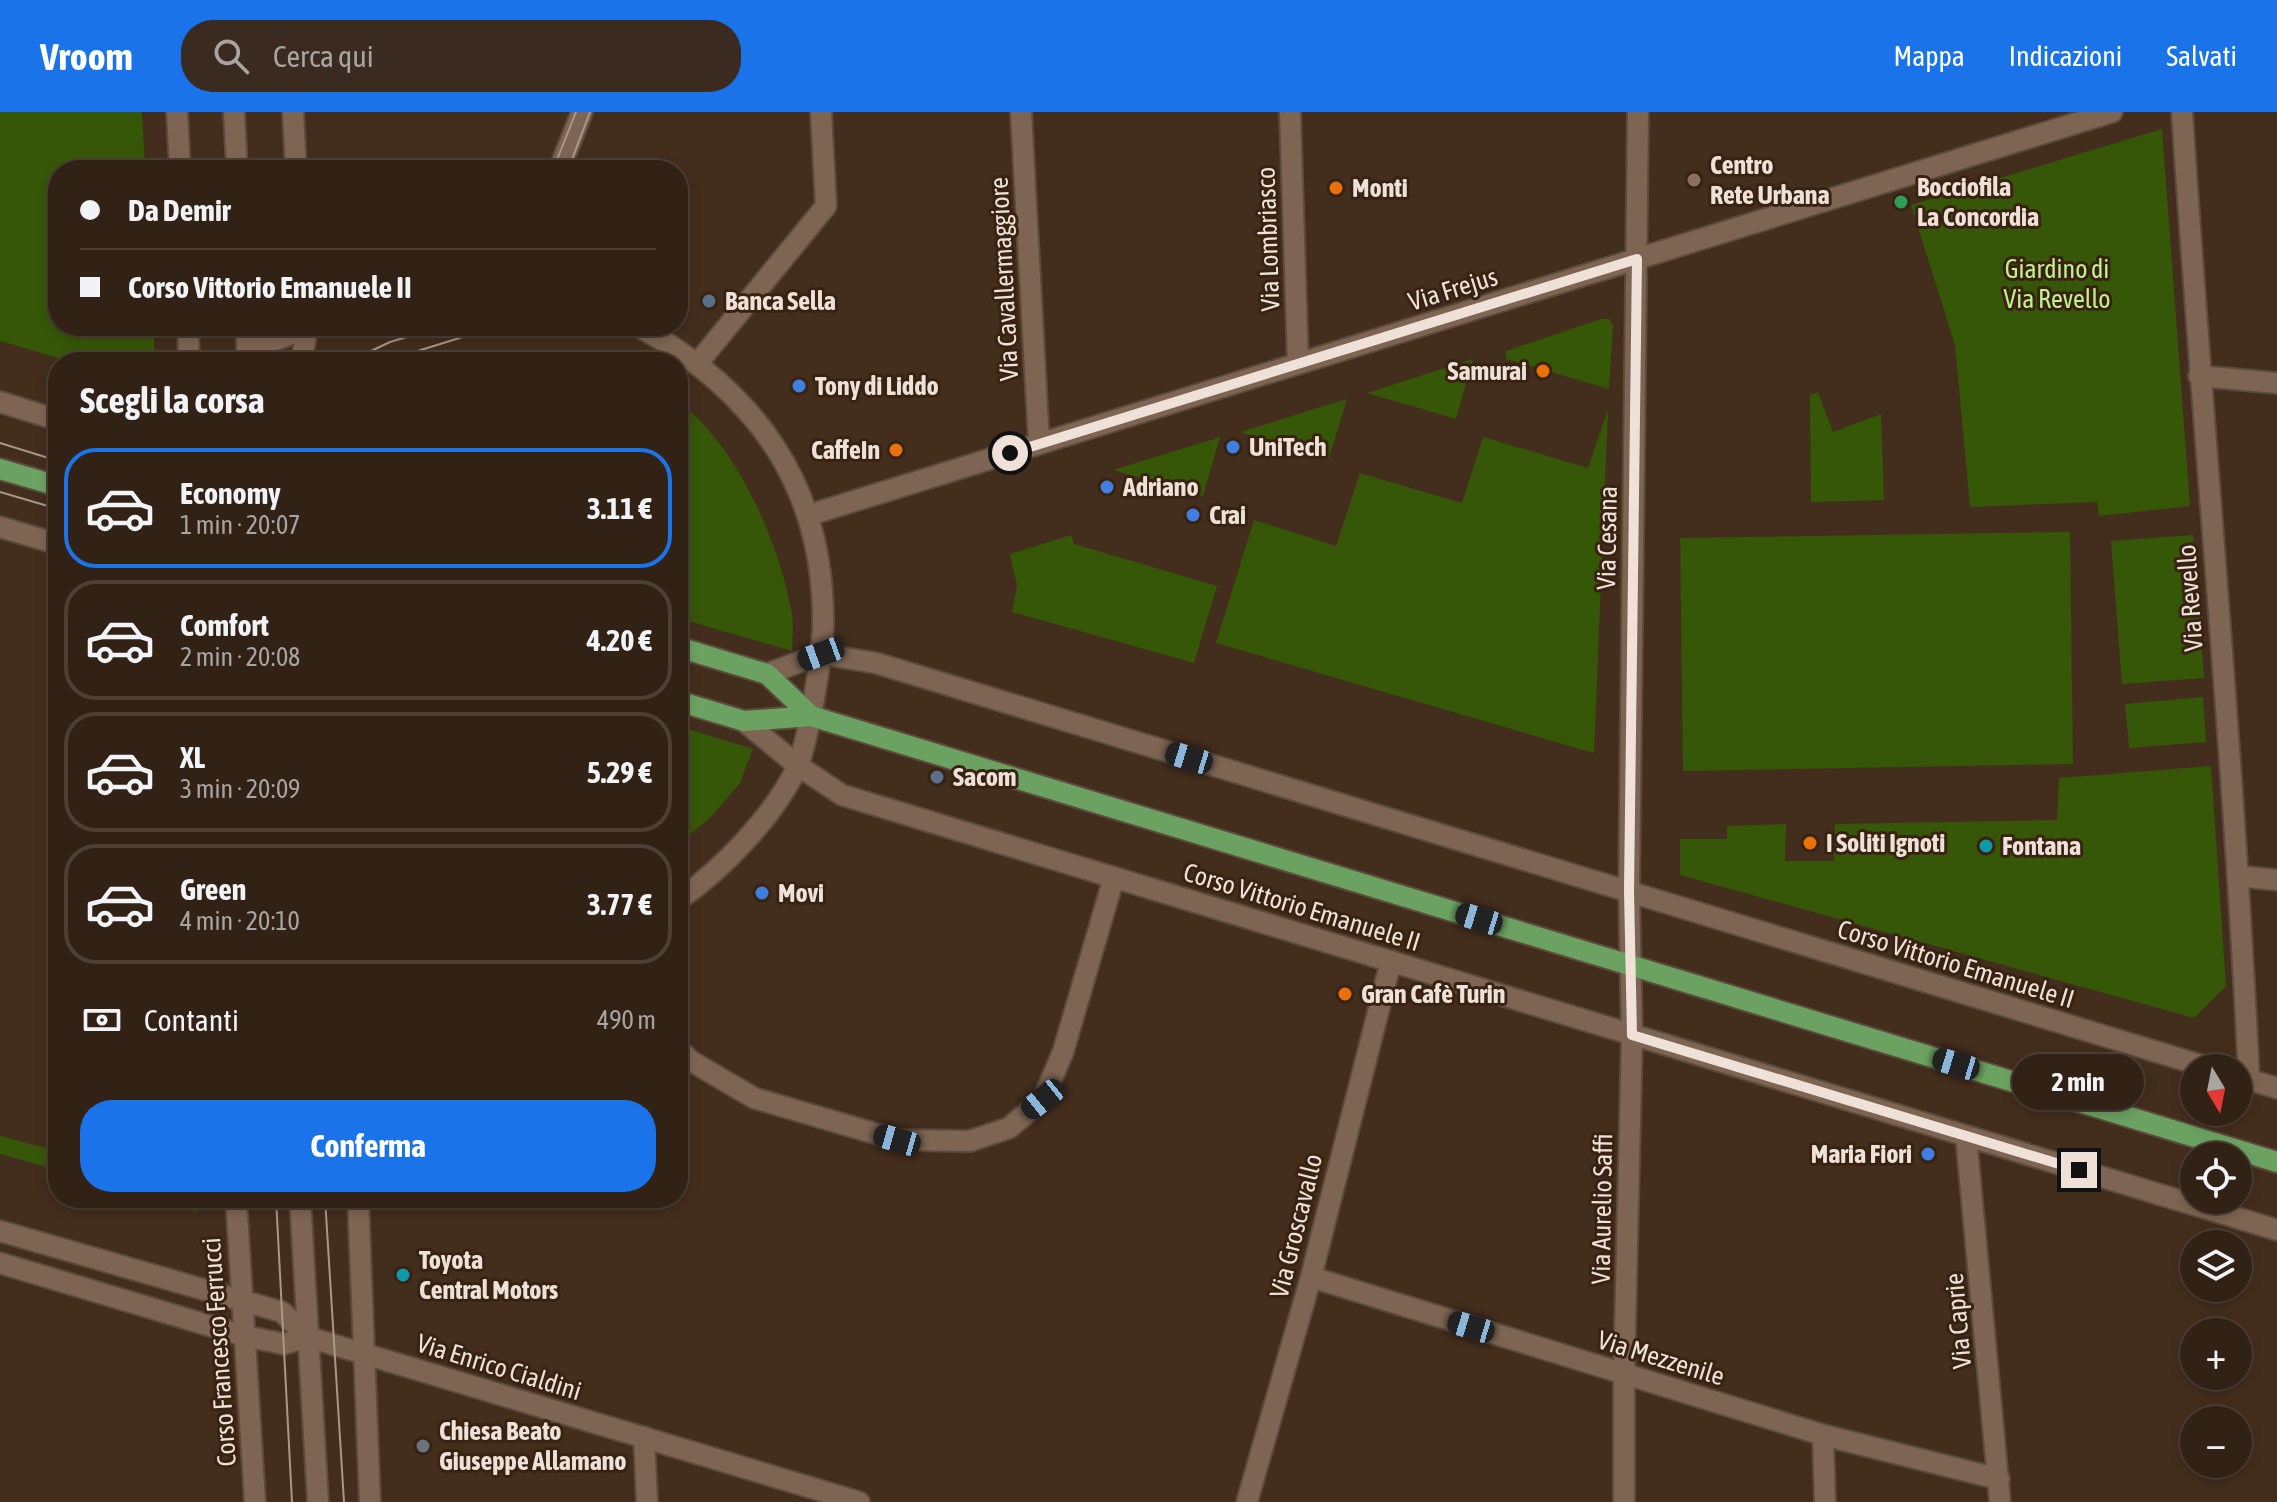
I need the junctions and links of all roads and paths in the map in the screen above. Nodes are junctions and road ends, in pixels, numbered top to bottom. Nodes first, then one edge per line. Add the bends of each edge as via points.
1 (177, 112) edge
2 (234, 112) edge
3 (293, 112) edge
4 (582, 112) edge
5 (821, 112) edge
6 (1021, 112) edge
7 (1290, 112) edge
8 (1638, 112) edge
9 (2112, 112) edge
10 (2182, 112) edge
11 (179, 160) edge
12 (236, 160) edge
13 (295, 160) edge
14 (563, 160) edge
15 (1637, 259) junction
16 (290, 336) edge
17 (654, 336) edge
18 (256, 352) edge
19 (678, 352) edge
20 (688, 358) edge
21 (697, 364) junction
22 (1298, 364) junction
23 (2199, 376) junction
24 (2277, 383) edge
25 (0, 402) edge
26 (48, 417) edge
27 (1039, 444) junction
28 (0, 469) edge
29 (48, 483) edge
30 (809, 515) junction
31 (0, 527) edge
32 (48, 541) edge
33 (688, 650) edge
34 (821, 654) junction
35 (767, 674) junction
36 (688, 704) edge
37 (811, 716) junction
38 (744, 721) junction
39 (797, 765) junction
40 (2238, 876) junction
41 (1114, 877) junction
42 (2277, 880) edge
43 (1629, 891) junction
44 (688, 892) edge
45 (1391, 961) junction
46 (1631, 965) junction
47 (1632, 1035) junction
48 (2243, 1054) edge
49 (688, 1058) edge
50 (2180, 1059) edge
51 (2252, 1080) edge
52 (2277, 1088) edge
53 (1966, 1136) junction
54 (2277, 1162) edge
55 (237, 1208) edge
56 (301, 1208) edge
57 (358, 1208) edge
58 (2277, 1230) edge
59 (0, 1231) edge
60 (0, 1263) edge
61 (1311, 1277) junction
62 (242, 1301) junction
63 (244, 1336) junction
64 (308, 1337) junction
65 (364, 1353) junction
66 (1624, 1373) junction
67 (1823, 1435) junction
68 (644, 1437) junction
69 (1999, 1479) junction
70 (255, 1502) edge
71 (318, 1502) edge
72 (370, 1502) edge
73 (647, 1502) edge
74 (859, 1502) edge
75 (1247, 1502) edge
76 (1624, 1502) edge
77 (1825, 1502) edge
78 (2000, 1502) edge

1 - 11 street
2 - 12 street
3 - 13 street
4 - 14 street
5 - 21 street via 826,206
6 - 27 street, Via Cavallermaggiore
7 - 22 street, Via Lombriasco
8 - 15 street, Via Cesana
9 - 15 street, Via Frejus
10 - 23 street, Via Revello
15 - 22 street, Via Frejus
15 - 43 street, Via Cesana
16 - 18 street
17 - 19 street
20 - 21 street
21 - 30 street via 727,389 775,448
22 - 27 street, Via Frejus
23 - 24 street
23 - 40 street, Via Revello
25 - 26 street
27 - 30 street, Via Frejus
28 - 29 main road
30 - 34 street via 819,565
31 - 32 street
33 - 35 main road, Corso Vittorio Emanuele II
34 - 35 street, Corso Vittorio Emanuele II
34 - 37 street
34 - 43 street, Corso Vittorio Emanuele II via 876,663
35 - 37 main road, Corso Vittorio Emanuele II
36 - 38 main road, Corso Vittorio Emanuele II
37 - 38 main road, Corso Vittorio Emanuele II
37 - 39 street
37 - 46 main road, Corso Vittorio Emanuele II
38 - 39 street, Corso Vittorio Emanuele II
39 - 41 street, Corso Vittorio Emanuele II via 842,795
39 - 44 street via 752,832
40 - 42 street
40 - 48 street, Via Revello
41 - 45 street, Corso Vittorio Emanuele II
41 - 49 street via 1063,1052 1043,1099 1009,1128 970,1141 897,1140 754,1098
43 - 46 street, Via Cesana
43 - 50 street, Corso Vittorio Emanuele II
45 - 47 street, Corso Vittorio Emanuele II
45 - 61 street, Via Groscavallo
46 - 47 street, Via Aurelio Saffi
46 - 54 main road, Corso Vittorio Emanuele II
47 - 53 street, Corso Vittorio Emanuele II
47 - 66 street, Via Aurelio Saffi
51 - 52 street
53 - 58 street, Corso Vittorio Emanuele II
53 - 69 street, Via Caprie
55 - 62 street, Corso Francesco Ferrucci
56 - 64 street
57 - 65 street
59 - 62 street
60 - 63 street
61 - 66 street, Via Mezzenile
61 - 75 street, Via Groscavallo
62 - 63 street, Corso Francesco Ferrucci
62 - 64 street via 282,1312
63 - 64 street via 284,1344
63 - 70 street, Corso Francesco Ferrucci
64 - 65 street, Via Enrico Cialdini
64 - 71 street
65 - 68 street, Via Enrico Cialdini
65 - 72 street
66 - 67 street, Via Mezzenile
66 - 76 street, Via Aurelio Saffi
67 - 69 street, Via Mezzenile
67 - 77 street
68 - 73 street
68 - 74 street, Via Enrico Cialdini
69 - 78 street, Via Caprie

